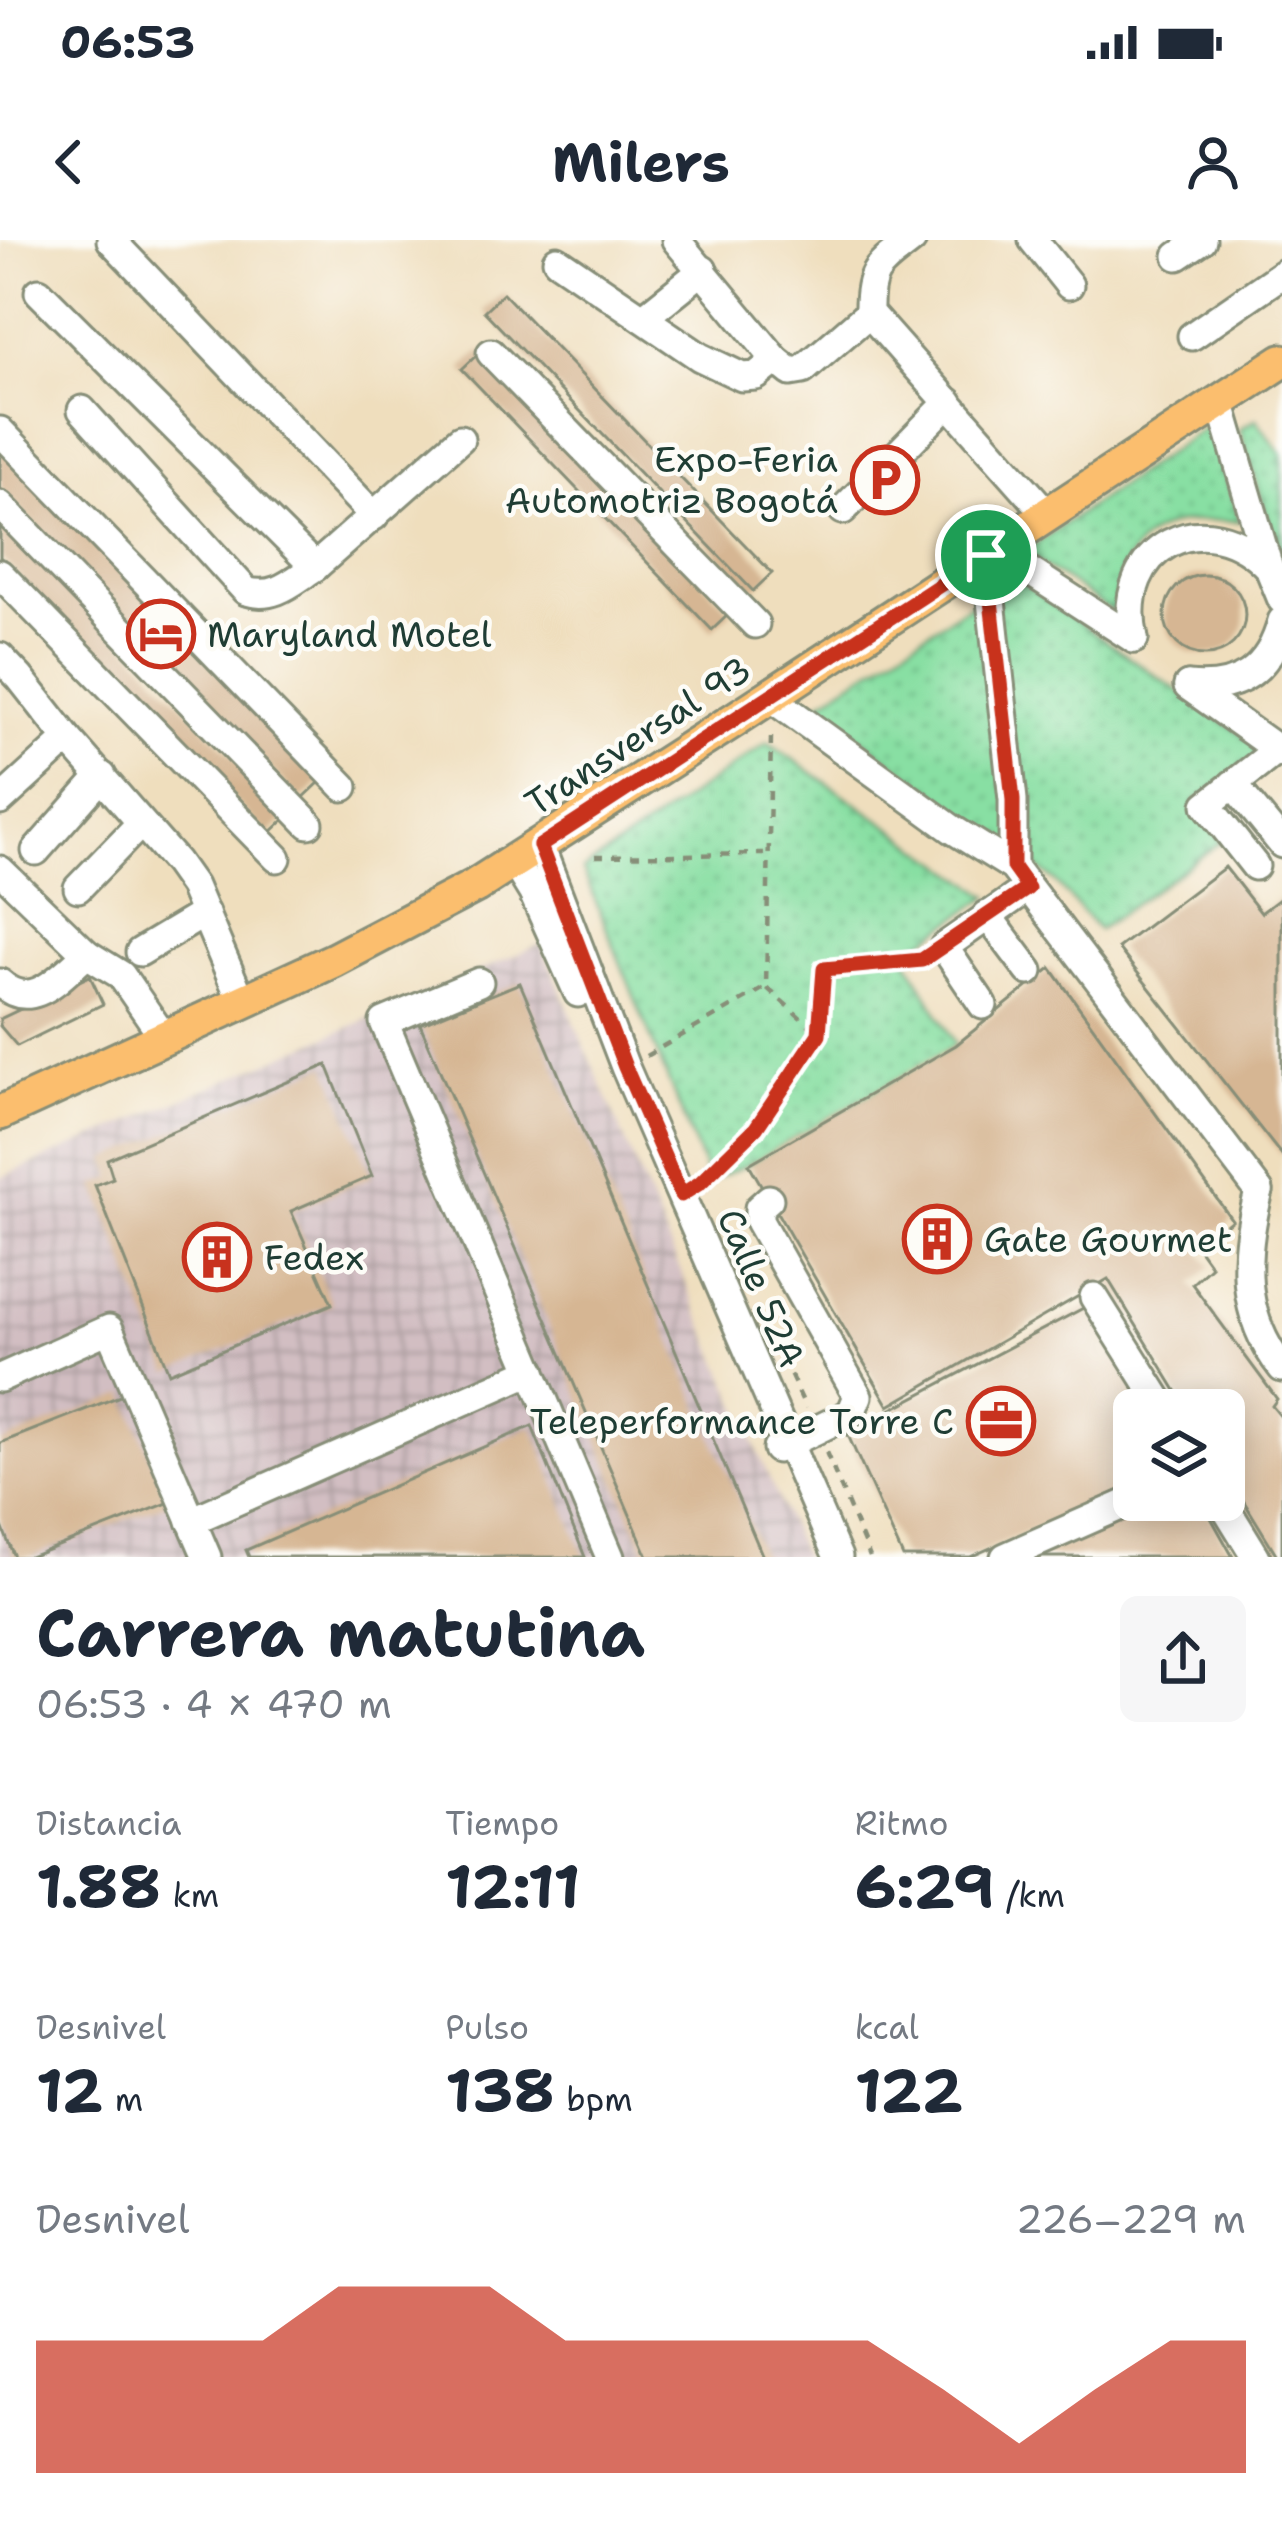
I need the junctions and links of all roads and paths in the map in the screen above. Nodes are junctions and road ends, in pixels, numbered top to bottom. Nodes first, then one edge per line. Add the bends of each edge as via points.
1 (112, 240) edge
2 (676, 240) edge
3 (912, 240) edge
4 (1034, 240) edge
5 (557, 260) dead end
6 (703, 270) junction
7 (1282, 274) edge
8 (1069, 285) dead end
9 (38, 292) dead end
10 (869, 314) junction
11 (643, 318) junction
12 (1192, 336) dead end
13 (490, 353) dead end
14 (776, 360) junction
15 (1282, 361) edge
16 (1220, 401) junction
17 (949, 402) junction
18 (82, 410) dead end
19 (0, 431) edge
20 (460, 439) dead end
21 (0, 505) edge
22 (843, 511) dead end
23 (1048, 514) junction
24 (374, 516) junction
25 (990, 552) junction
26 (315, 567) junction
27 (1269, 568) junction
28 (0, 574) edge
29 (1282, 600) edge
30 (1282, 621) edge
31 (755, 624) dead end
32 (0, 657) edge
33 (10, 688) edge
34 (770, 697) junction
35 (771, 737) dead end
36 (68, 740) junction
37 (1280, 752) edge
38 (102, 776) junction
39 (1233, 784) junction
40 (344, 787) dead end
41 (0, 802) edge
42 (140, 823) junction
43 (309, 824) dead end
44 (1282, 844) edge
45 (36, 851) dead end
46 (527, 854) junction
47 (766, 854) junction
48 (596, 856) dead end
49 (277, 859) dead end
50 (1255, 866) dead end
51 (0, 870) edge
52 (1020, 878) junction
53 (78, 888) dead end
54 (205, 913) junction
55 (987, 915) junction
56 (944, 947) junction
57 (140, 952) dead end
58 (97, 961) junction
59 (1029, 971) dead end
60 (479, 982) dead end
61 (0, 983) edge
62 (766, 987) junction
63 (242, 1002) junction
64 (983, 1005) dead end
65 (819, 1034) junction
66 (158, 1042) junction
67 (625, 1067) junction
68 (0, 1113) edge
69 (1270, 1189) edge
70 (681, 1195) junction
71 (769, 1199) dead end
72 (1094, 1297) dead end
73 (1282, 1368) edge
74 (532, 1371) junction
75 (0, 1378) edge
76 (1152, 1389) edge
77 (783, 1447) junction
78 (1113, 1508) edge
79 (191, 1521) junction
80 (1234, 1521) edge
81 (207, 1557) edge
82 (610, 1557) edge
83 (823, 1557) edge
84 (838, 1557) edge
85 (1005, 1557) edge
86 (1256, 1557) edge

1 - 24 street
2 - 6 street
3 - 10 street via 874,271
4 - 8 street
5 - 11 street
6 - 11 street
6 - 14 street
7 - 12 street
9 - 26 street
10 - 14 street via 803,370 790,372
10 - 17 street
11 - 14 street via 742,377
13 - 31 street
15 - 16 main road, Transversal 93
16 - 23 main road, Transversal 93
16 - 27 street
17 - 22 street
17 - 23 street
18 - 26 street via 246,591 276,592
19 - 40 street
20 - 24 street
21 - 43 street
23 - 25 main road, Transversal 93
24 - 26 street
25 - 27 street via 1134,640 1130,596 1151,557 1169,544 1190,536 1234,540
25 - 34 main road, Transversal 93
25 - 52 street
27 - 29 street
28 - 49 street
30 - 37 street via 1250,674 1210,688 1188,686
32 - 33 street
33 - 36 street
34 - 46 main road, Transversal 93
34 - 52 street
35 - 47 path
36 - 38 street
36 - 41 street
37 - 39 street
38 - 42 street
38 - 45 street
39 - 44 street
39 - 50 street via 1207,805
42 - 53 street
42 - 54 street via 176,862
46 - 63 main road, Transversal 93 via 421,916
46 - 67 street, Calle 52A
46 - 77 street, Calle 52A via 562,955
47 - 48 path
47 - 62 path
51 - 58 street
52 - 55 street
52 - 69 street
54 - 57 street
54 - 63 street
55 - 56 street
55 - 59 street
56 - 64 street
56 - 65 path via 922,960 824,969
58 - 61 street via 22,997
58 - 66 street
60 - 74 street via 384,1022
62 - 65 path
62 - 67 path
63 - 66 main road, Transversal 93
65 - 70 path via 756,1128
66 - 68 main road, Transversal 93
67 - 70 street, Calle 52A
69 - 73 street via 1249,1230 1246,1285 1265,1347
70 - 77 street, Calle 52A
71 - 77 street via 759,1221 858,1396 851,1413
72 - 76 street
74 - 79 street
74 - 82 street
75 - 79 street via 109,1329
77 - 83 street, Calle 52A
77 - 84 street, Calle 52A
78 - 85 street
79 - 81 street
80 - 86 street

